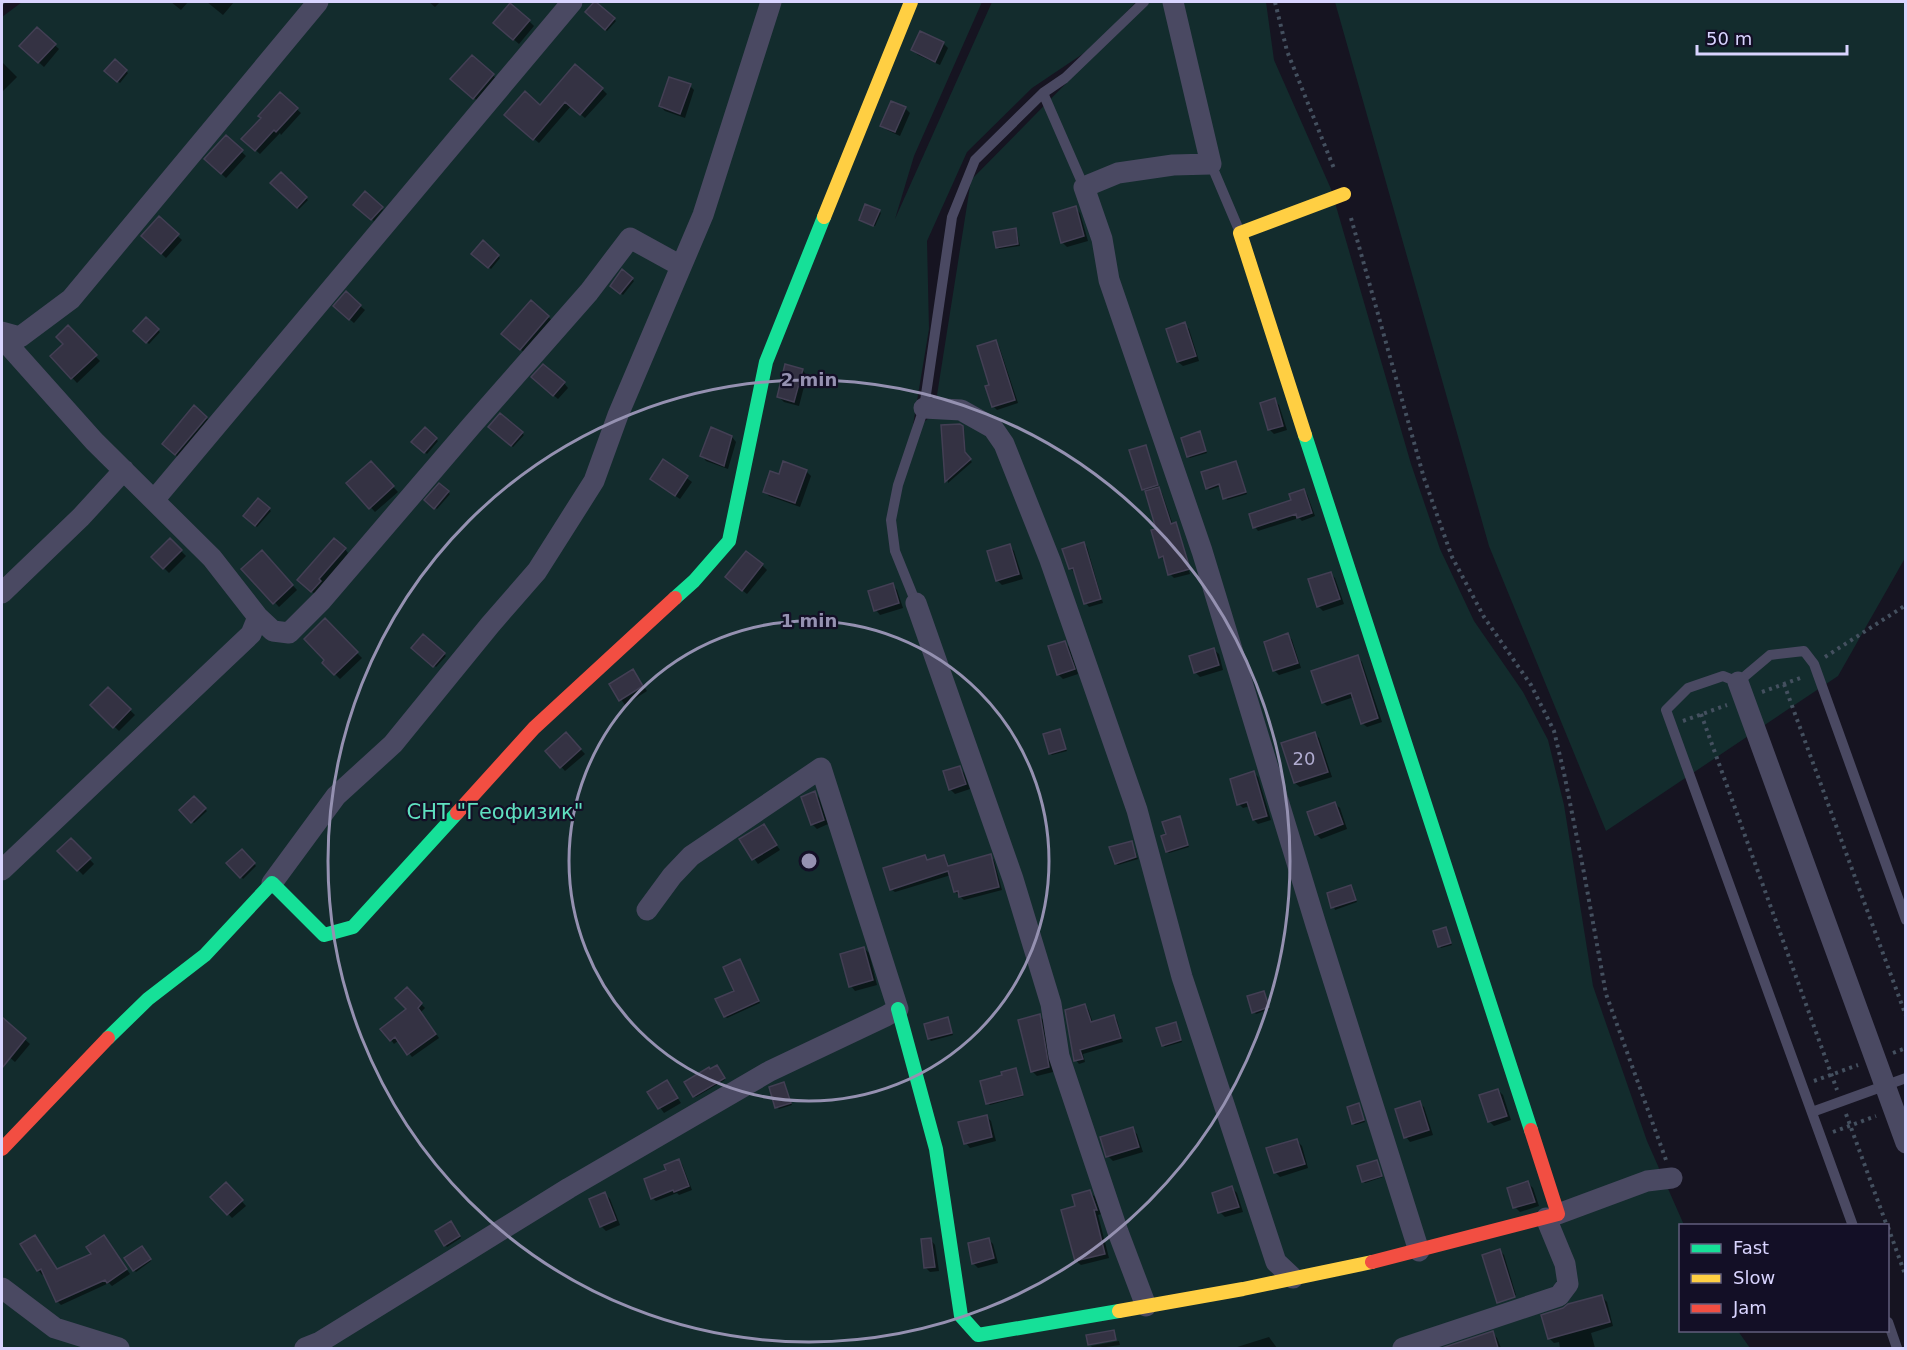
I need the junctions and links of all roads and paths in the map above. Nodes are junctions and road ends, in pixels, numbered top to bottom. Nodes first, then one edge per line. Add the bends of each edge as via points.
1 (318, 2) edge
2 (572, 2) edge
3 (771, 2) edge
4 (911, 2) edge
5 (1144, 2) edge
6 (1173, 2) edge
7 (1275, 2) edge
8 (1043, 93) junction
9 (1211, 164) junction
10 (1084, 187) junction
11 (1344, 194) junction
12 (1240, 233) junction
13 (681, 266) junction
14 (2, 332) edge
15 (2, 338) edge
16 (924, 408) junction
17 (124, 470) junction
18 (154, 500) junction
19 (2, 593) edge
20 (916, 603) joint
21 (1905, 605) edge
22 (258, 617) junction
23 (1814, 664) junction
24 (1738, 682) junction
25 (1784, 684) dead end
26 (1701, 714) dead end
27 (2, 870) edge
28 (272, 883) junction
29 (647, 910) dead end
30 (1905, 920) edge
31 (898, 1009) junction
32 (1905, 1016) edge
33 (1905, 1048) edge
34 (1875, 1059) junction
35 (1832, 1074) junction
36 (1905, 1078) edge
37 (1802, 1085) junction
38 (1885, 1086) junction
39 (1840, 1101) junction
40 (1894, 1110) junction
41 (1812, 1112) junction
42 (1851, 1126) junction
43 (1821, 1136) junction
44 (1905, 1143) edge
45 (2, 1149) edge
46 (1672, 1178) joint
47 (1552, 1216) junction
48 (1852, 1224) edge
49 (1886, 1224) edge
50 (1889, 1232) edge
51 (1419, 1251) junction
52 (1905, 1277) edge
53 (1293, 1278) junction
54 (2, 1288) edge
55 (1146, 1306) junction
56 (1889, 1327) edge
57 (119, 1348) edge
58 (304, 1348) edge
59 (1403, 1348) edge
60 (1897, 1348) edge

1 - 14 street via 71,299 20,337
2 - 18 street
3 - 13 street via 703,215
4 - 28 street via 766,362 729,541 694,581 534,728 353,927 324,935
5 - 8 lane via 1065,78
6 - 9 street
7 - 11 path via 1287,51
8 - 10 lane
8 - 16 lane via 975,160 952,218
9 - 10 street via 1118,173
9 - 12 lane
10 - 51 street via 1102,239 1109,280 1202,551
11 - 12 street
11 - 46 path via 1424,478 1452,557 1484,617 1531,685 1554,731 1606,994
12 - 47 street
13 - 22 street via 630,238 589,292 322,600 289,633 273,631
13 - 28 street via 594,481 537,571 393,744 336,796
15 - 17 street
16 - 20 lane via 898,485 891,520 895,551
16 - 53 street via 961,410 993,428 1004,444 1050,560 1137,810 1182,977 1276,1262
17 - 18 street
17 - 19 street
18 - 22 street via 212,558
20 - 55 street via 1013,879 1052,1004 1059,1056
21 - 23 path
22 - 27 street via 251,634
23 - 24 lane via 1804,651 1770,655
23 - 30 lane
24 - 34 street
24 - 37 lane via 1723,676 1688,688 1666,710
25 - 32 path
26 - 35 path
28 - 45 street via 206,954 148,999 105,1041
29 - 31 street via 691,856 821,768
31 - 55 street via 936,1149 961,1316 978,1335
31 - 58 street via 770,1071 569,1188 320,1342
33 - 34 path
34 - 35 path
34 - 38 street
35 - 37 path
35 - 39 path
36 - 38 lane
37 - 41 lane
38 - 39 lane
38 - 40 street
39 - 41 lane
39 - 42 path
40 - 42 path
40 - 44 street
41 - 43 lane
42 - 43 path
42 - 49 path
43 - 48 lane
46 - 47 street via 1647,1181
47 - 51 street
47 - 59 street via 1568,1284 1559,1296
50 - 52 path
51 - 53 street
53 - 55 street
54 - 57 street via 55,1329
56 - 60 lane

